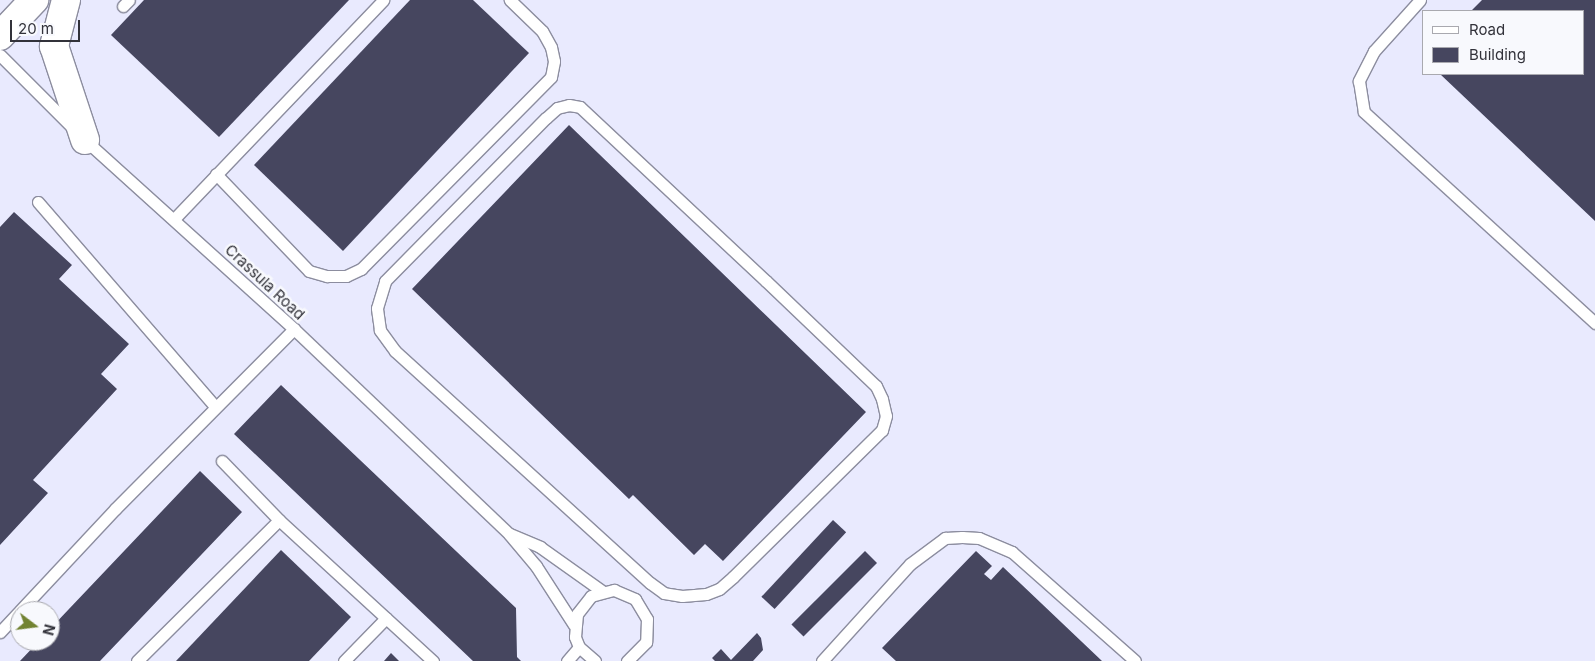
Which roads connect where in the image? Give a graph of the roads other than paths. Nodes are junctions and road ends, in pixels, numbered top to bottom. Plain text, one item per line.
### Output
1 (34, 0) edge
2 (66, 0) edge
3 (383, 0) edge
4 (510, 0) edge
5 (1420, 0) edge
6 (0, 36) edge
7 (0, 55) edge
8 (85, 140) junction
9 (216, 174) junction
10 (38, 202) dead end
11 (174, 219) junction
12 (1595, 323) edge
13 (294, 329) junction
14 (214, 406) junction
15 (222, 461) dead end
16 (279, 520) junction
17 (509, 534) junction
18 (650, 583) junction
19 (602, 591) junction
20 (635, 599) junction
21 (386, 618) junction
22 (574, 625) junction
23 (0, 632) edge
24 (579, 648) junction
25 (137, 661) edge
26 (344, 661) edge
27 (433, 661) edge
28 (567, 661) edge
29 (595, 661) edge
30 (627, 661) edge
31 (822, 661) edge
32 (1135, 661) edge

1 - 6 street
2 - 8 street
3 - 9 lane
4 - 9 lane
5 - 12 lane
7 - 8 lane, Crassula Road
8 - 11 lane, Crassula Road
9 - 11 lane
10 - 14 lane
11 - 13 lane, Crassula Road
13 - 14 lane
13 - 17 lane, Crassula Road
14 - 23 lane
15 - 16 lane
16 - 21 lane
16 - 25 lane
17 - 19 lane, Crassula Road
17 - 22 lane, Crassula Road
18 - 18 lane
18 - 20 lane
19 - 20 lane, Crassula Road
19 - 22 lane
20 - 30 lane
21 - 26 lane
21 - 27 lane
22 - 24 lane, Crassula Road
24 - 28 lane
24 - 29 lane
31 - 32 lane

